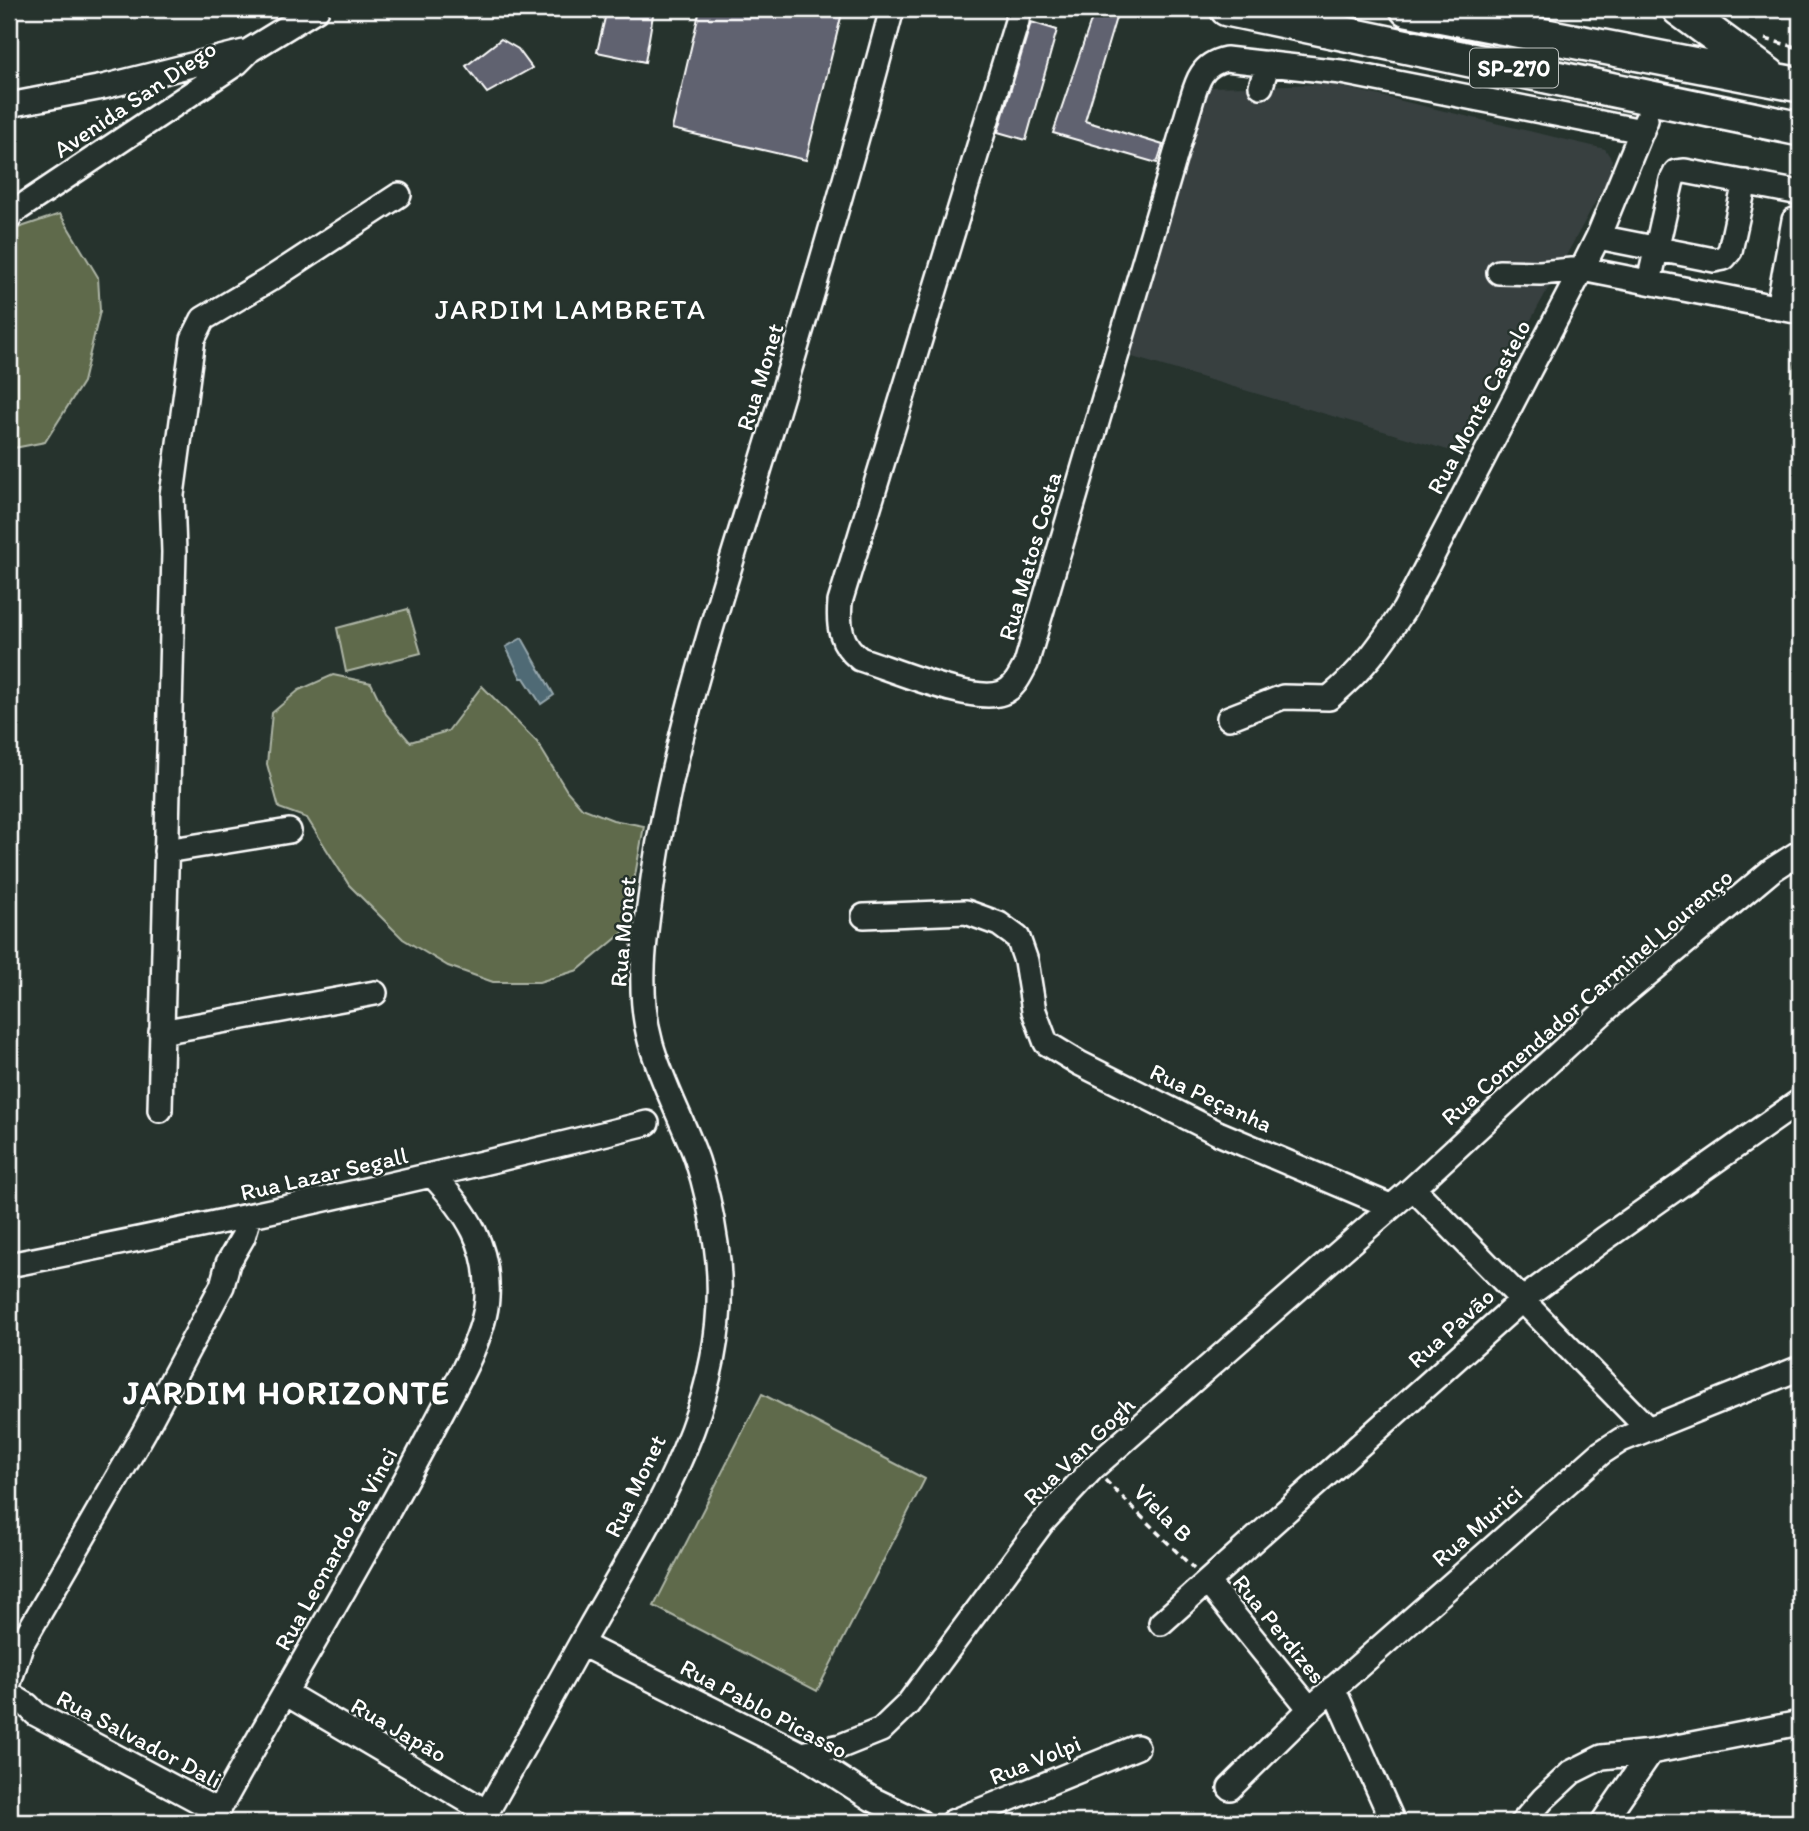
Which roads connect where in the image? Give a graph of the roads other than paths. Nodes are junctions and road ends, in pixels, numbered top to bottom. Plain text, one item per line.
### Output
1 (317, 9) edge
2 (892, 9) edge
3 (1227, 9) edge
4 (1406, 9) edge
5 (1679, 9) edge
6 (1016, 15) edge
7 (250, 50) junction
8 (1268, 63) junction
9 (1788, 83) edge
10 (1261, 86) dead end
11 (1625, 91) junction
12 (9, 105) edge
13 (1684, 105) junction
14 (1644, 125) junction
15 (1800, 129) edge
16 (1745, 182) junction
17 (1800, 193) edge
18 (399, 195) dead end
19 (10, 215) edge
20 (1800, 221) edge
21 (1598, 237) junction
22 (1656, 249) junction
23 (1582, 269) junction
24 (1499, 272) dead end
25 (1649, 282) junction
26 (1789, 310) edge
27 (1228, 718) dead end
28 (289, 831) dead end
29 (166, 851) junction
30 (1800, 852) edge
31 (864, 916) dead end
32 (375, 993) dead end
33 (161, 1032) junction
34 (1800, 1101) edge
35 (160, 1110) dead end
36 (647, 1123) dead end
37 (475, 1167) junction
38 (433, 1176) junction
39 (1413, 1188) junction
40 (1390, 1206) junction
41 (465, 1213) junction
42 (248, 1217) junction
43 (211, 1225) junction
44 (228, 1263) junction
45 (9, 1265) edge
46 (1522, 1300) junction
47 (1800, 1368) edge
48 (1648, 1429) junction
49 (1208, 1583) junction
50 (1161, 1623) dead end
51 (581, 1644) junction
52 (15, 1651) edge
53 (9, 1683) edge
54 (1333, 1688) junction
55 (285, 1693) junction
56 (9, 1694) edge
57 (1310, 1709) junction
58 (9, 1710) edge
59 (36, 1714) junction
60 (1800, 1723) edge
61 (1137, 1747) dead end
62 (1651, 1752) junction
63 (802, 1754) junction
64 (1230, 1788) dead end
65 (215, 1817) edge
66 (484, 1817) edge
67 (920, 1822) edge
68 (952, 1822) edge
69 (1393, 1822) edge
70 (1523, 1822) edge
71 (1603, 1822) edge

1 - 7 street
2 - 51 street, Rua Monet
3 - 11 highway, SP-270
4 - 9 highway, SP-270
5 - 9 highway
6 - 8 street, Rua Matos Costa
7 - 12 street
7 - 19 street, Avenida San Diego
8 - 10 street
8 - 14 street, Rua Matos Costa
11 - 13 highway, SP-270
11 - 14 street
13 - 14 street
13 - 15 highway, SP-270
14 - 21 street, Rua Monte Castelo
16 - 17 street
16 - 22 street
16 - 22 street
18 - 29 street
20 - 26 street
21 - 22 street
21 - 23 street, Rua Monte Castelo
22 - 25 street
23 - 24 street
23 - 25 street
23 - 27 street, Rua Monte Castelo
25 - 26 street
28 - 29 street
29 - 33 street
30 - 39 street, Rua Comendador Carminel Lourenço
31 - 40 street, Rua Peçanha
32 - 33 street
33 - 35 street
34 - 46 street, Rua Pavão
36 - 37 street, Rua Lazar Segall
37 - 38 street, Rua Lazar Segall
37 - 41 street
38 - 41 street, Rua Leonardo da Vinci
38 - 42 street, Rua Lazar Segall
39 - 40 street, Rua Van Gogh
39 - 46 street
40 - 63 street, Rua Van Gogh
41 - 55 street, Rua Leonardo da Vinci
42 - 43 street, Rua Lazar Segall
42 - 44 street
43 - 44 street
43 - 45 street, Rua Lazar Segall
44 - 52 street
46 - 48 street
46 - 49 street, Rua Pavão
47 - 48 street, Rua Murici
48 - 54 street, Rua Murici
49 - 50 street, Rua Pavão
49 - 57 street, Rua Perdizes
51 - 63 street, Rua Pablo Picasso
51 - 66 street, Rua Monet
52 - 53 street
54 - 57 street, Rua Murici
54 - 69 street, Rua Perdizes
55 - 65 street, Rua Leonardo da Vinci
55 - 66 street, Rua Japão
56 - 59 street, Rua Salvador Dali
57 - 64 street, Rua Murici
58 - 59 street, Rua Salvador Dali
59 - 65 street, Rua Salvador Dali
60 - 62 street
61 - 68 street, Rua Volpi
62 - 70 street
62 - 71 street
63 - 67 street, Rua Pablo Picasso

